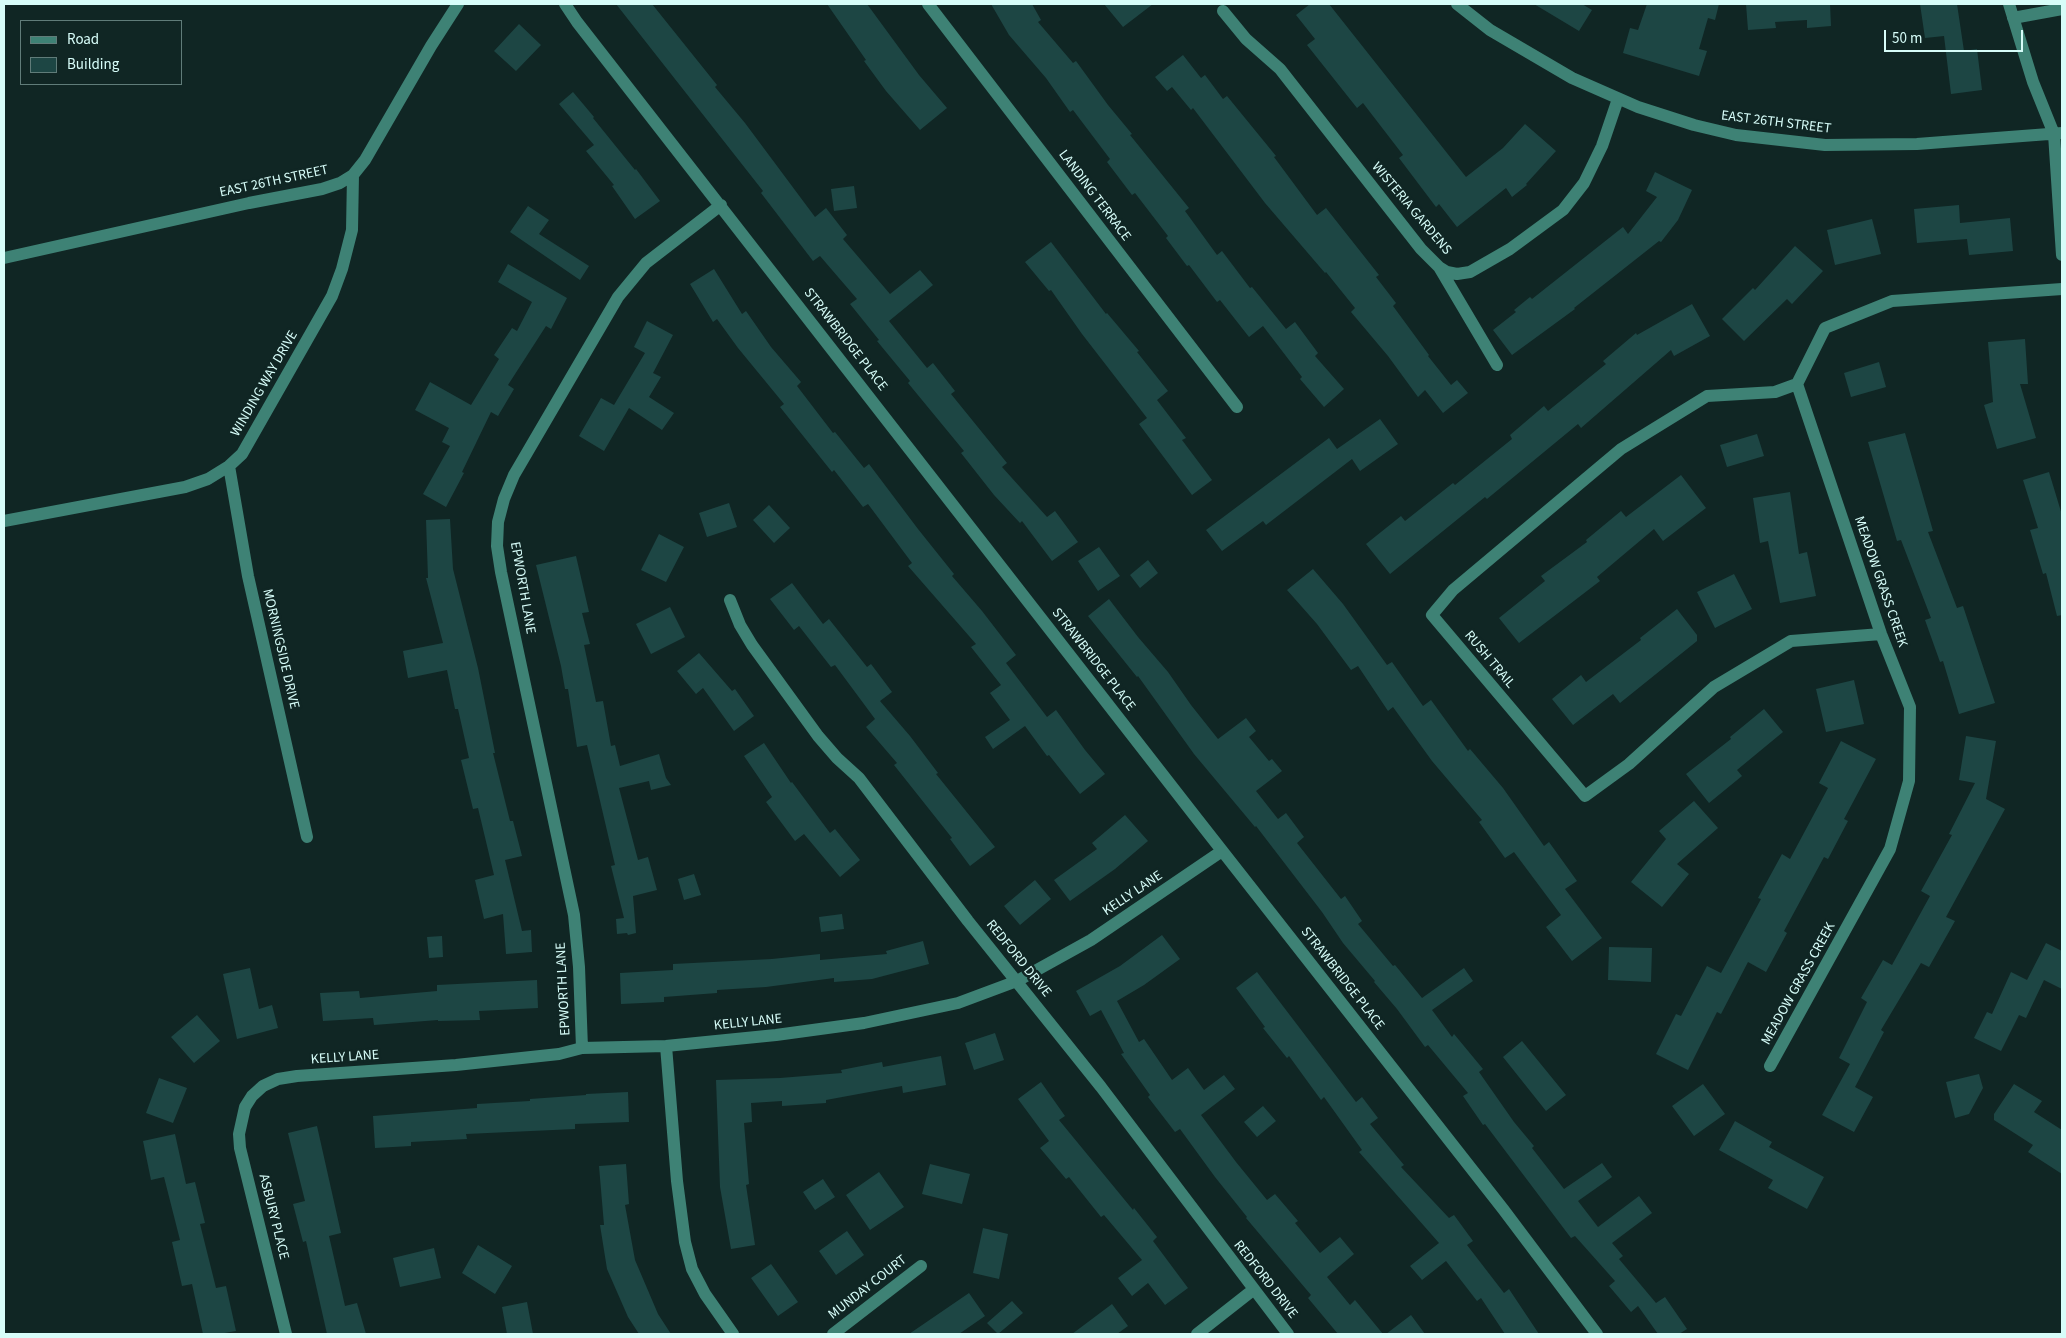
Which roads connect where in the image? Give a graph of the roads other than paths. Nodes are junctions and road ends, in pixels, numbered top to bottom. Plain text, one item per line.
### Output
1 (458, 4) edge
2 (565, 4) edge
3 (928, 4) edge
4 (1457, 4) edge
5 (2009, 4) edge
6 (2062, 9) edge
7 (1223, 11) dead end
8 (2013, 18) junction
9 (1618, 99) junction
10 (2058, 133) edge
11 (353, 175) junction
12 (721, 204) junction
13 (2062, 255) edge
14 (4, 258) edge
15 (1439, 267) junction
16 (2062, 290) edge
17 (1497, 365) dead end
18 (1797, 384) junction
19 (1237, 407) dead end
20 (229, 466) junction
21 (4, 521) edge
22 (730, 600) dead end
23 (1881, 634) junction
24 (307, 837) dead end
25 (1222, 851) junction
26 (1017, 981) junction
27 (666, 1046) junction
28 (582, 1048) junction
29 (1770, 1066) dead end
30 (245, 1106) joint
31 (921, 1266) dead end
32 (1253, 1290) junction
33 (286, 1334) edge
34 (733, 1334) edge
35 (833, 1334) edge
36 (1197, 1334) edge
37 (1288, 1334) edge
38 (1597, 1334) edge

1 - 11 street, EAST 26TH STREET
2 - 12 street, STRAWBRIDGE PLACE
3 - 19 street, LANDING TERRACE
4 - 9 street, EAST 26TH STREET
5 - 8 street
6 - 8 street
7 - 15 street, WISTERIA GARDENS
8 - 10 street
9 - 10 street, EAST 26TH STREET
9 - 15 street, WISTERIA GARDENS
10 - 13 street
11 - 14 street, EAST 26TH STREET
11 - 20 street, WINDING WAY DRIVE
12 - 25 street, STRAWBRIDGE PLACE
12 - 28 street, EPWORTH LANE
15 - 17 street
16 - 18 street
18 - 23 street, MEADOW GRASS CREEK
18 - 23 street, RUSH TRAIL
20 - 21 street, WINDING WAY DRIVE
20 - 24 street, MORNINGSIDE DRIVE
22 - 26 street, REDFORD DRIVE
23 - 29 street, MEADOW GRASS CREEK
25 - 26 street, KELLY LANE
25 - 38 street, STRAWBRIDGE PLACE
26 - 27 street, KELLY LANE
26 - 32 street, REDFORD DRIVE
27 - 28 street, KELLY LANE
27 - 34 street
28 - 30 street, KELLY LANE
30 - 33 street, ASBURY PLACE
31 - 35 street, MUNDAY COURT
32 - 36 street
32 - 37 street, REDFORD DRIVE

